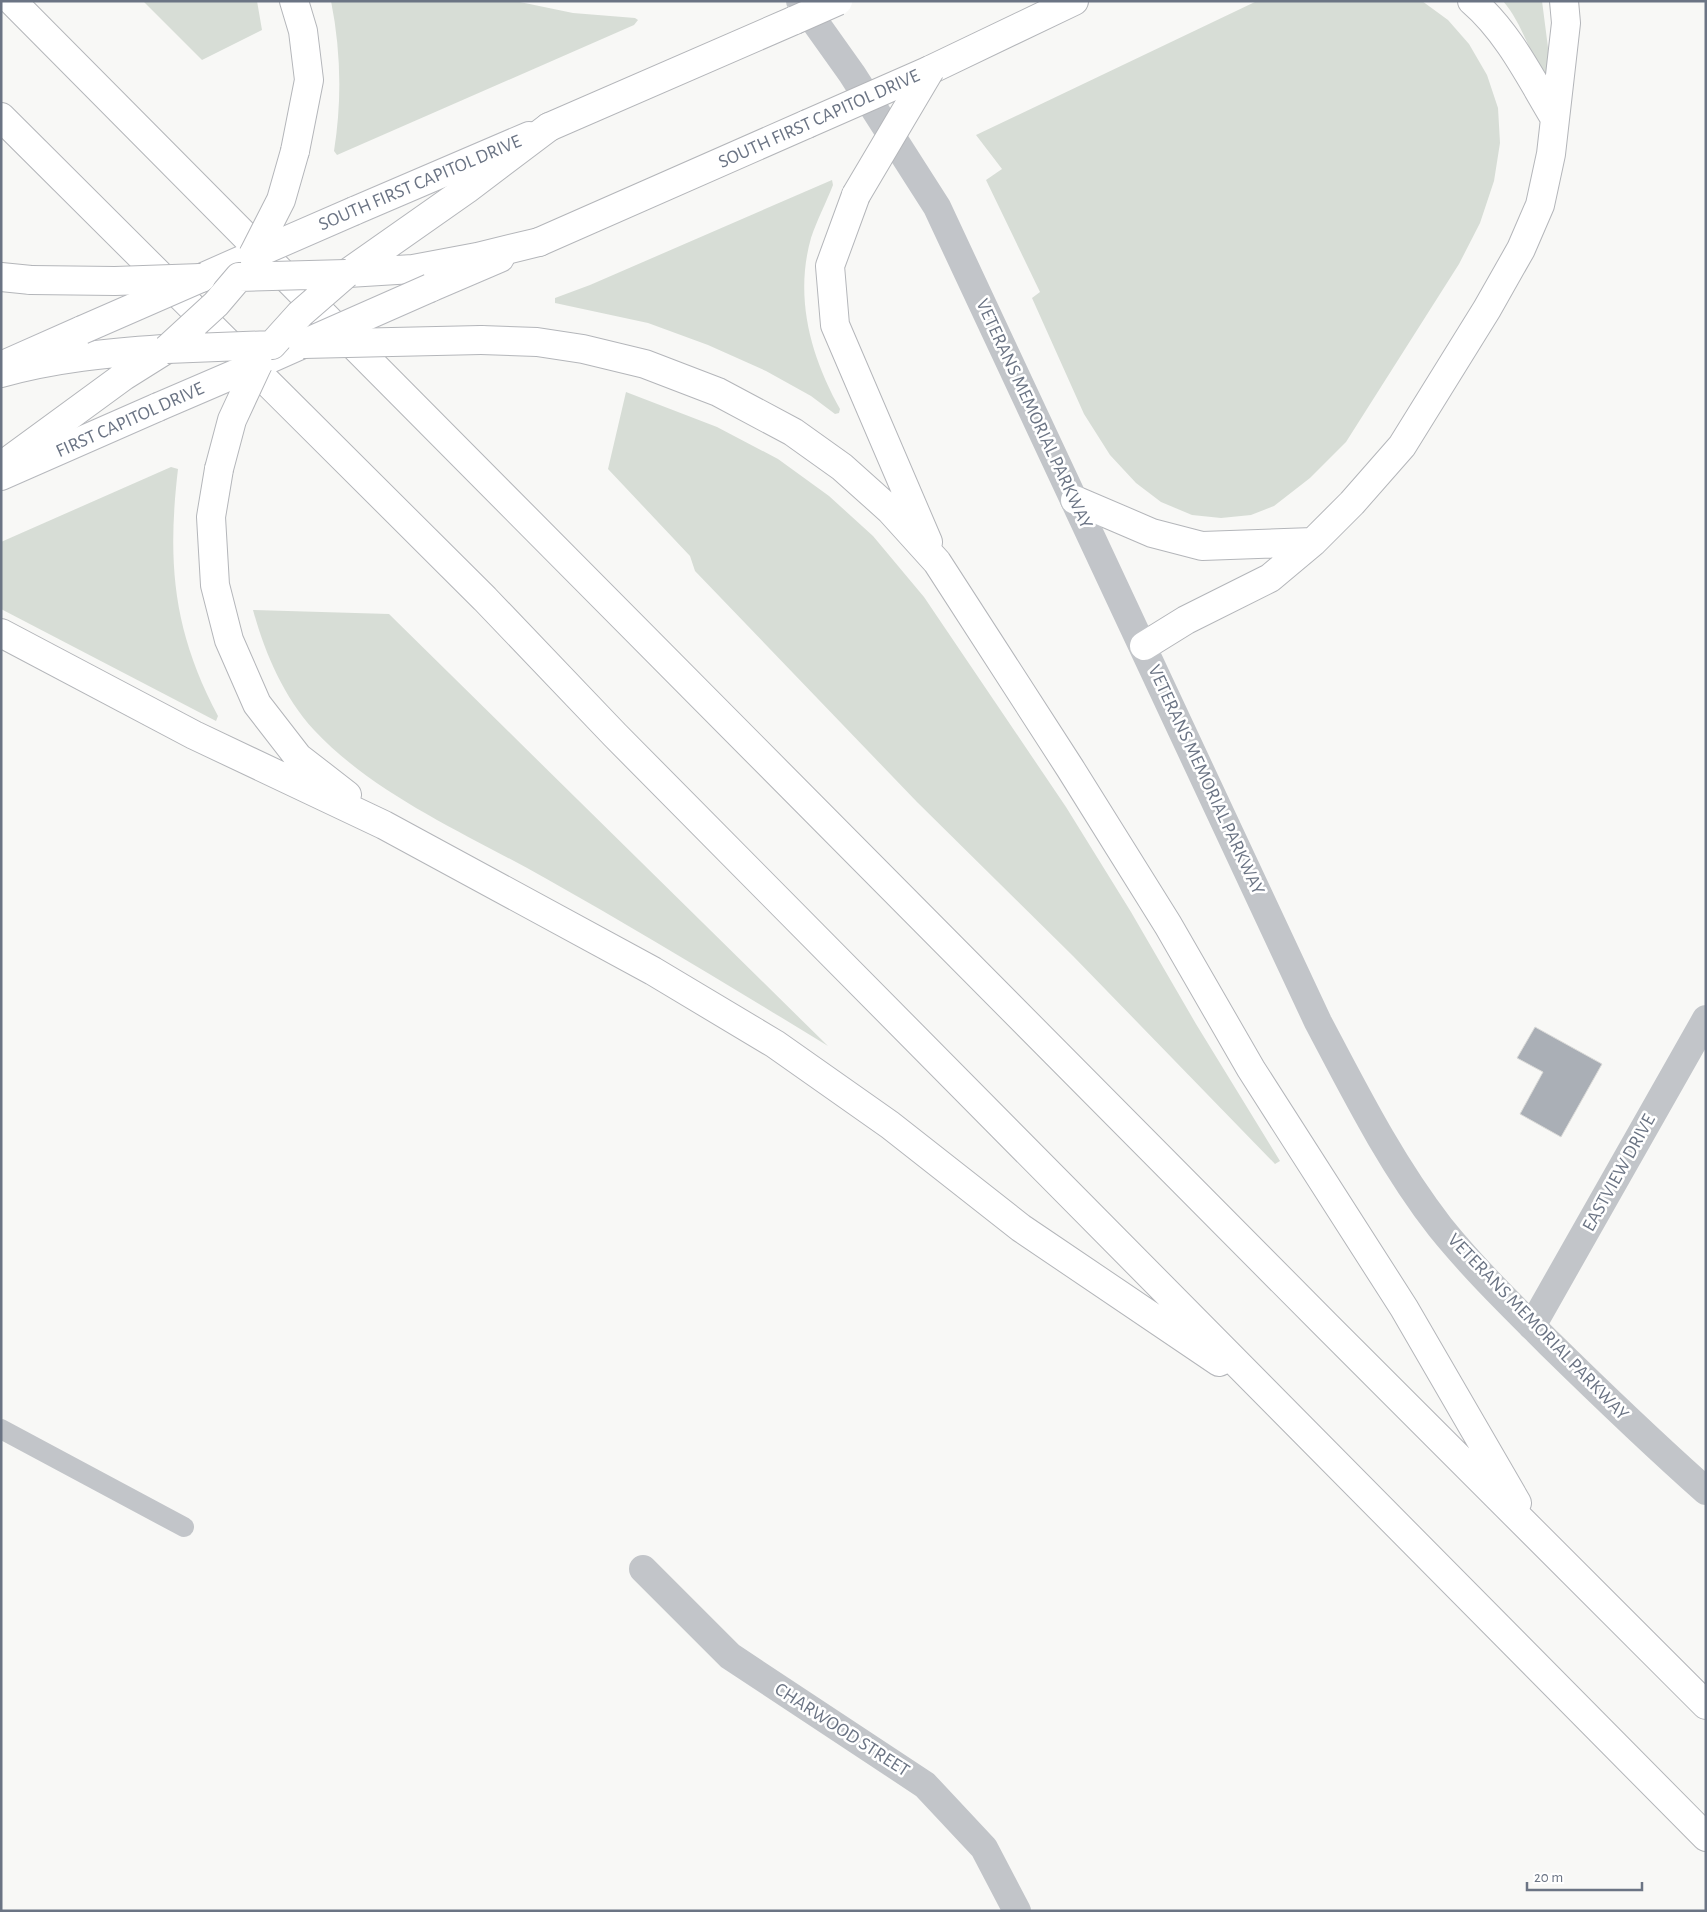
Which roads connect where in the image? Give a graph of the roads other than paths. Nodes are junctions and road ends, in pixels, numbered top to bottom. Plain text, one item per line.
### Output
1 (12, 1) edge
2 (294, 1) edge
3 (800, 1) edge
4 (838, 1) edge
5 (1074, 1) edge
6 (1472, 1) edge
7 (1564, 1) edge
8 (930, 70) junction
9 (1, 117) edge
10 (1554, 117) junction
11 (549, 127) junction
12 (246, 266) junction
13 (346, 274) junction
14 (1, 277) edge
15 (201, 278) junction
16 (422, 278) junction
17 (304, 344) junction
18 (167, 348) junction
19 (265, 354) junction
20 (1, 366) edge
21 (1, 372) edge
22 (1, 466) edge
23 (1, 476) edge
24 (1075, 500) junction
25 (1313, 542) junction
26 (937, 562) junction
27 (1, 633) edge
28 (1144, 646) junction
29 (384, 825) junction
30 (1706, 1019) edge
31 (1532, 1326) junction
32 (1269, 1396) junction
33 (1, 1429) edge
34 (1706, 1491) edge
35 (184, 1527) dead end
36 (1535, 1535) junction
37 (643, 1570) dead end
38 (1706, 1705) edge
39 (1706, 1837) edge
40 (1017, 1911) edge

1 - 36 main road
2 - 12 main road, bridge
3 - 24 street, VETERANS MEMORIAL PARKWAY
4 - 11 main road, SOUTH FIRST CAPITOL DRIVE, bridge
5 - 8 main road, SOUTH FIRST CAPITOL DRIVE
6 - 10 main road
7 - 10 main road
8 - 16 main road, SOUTH FIRST CAPITOL DRIVE, bridge
8 - 26 main road, bridge
9 - 32 main road
10 - 25 main road
11 - 12 main road, SOUTH FIRST CAPITOL DRIVE, bridge
11 - 13 main road
12 - 13 main road, bridge
12 - 15 main road
12 - 18 main road, bridge
13 - 16 main road
13 - 19 main road, bridge
14 - 15 main road, bridge
15 - 20 main road, bridge
16 - 17 main road, SOUTH FIRST CAPITOL DRIVE, bridge
17 - 19 main road
17 - 26 main road, bridge
18 - 19 main road, bridge
18 - 21 main road
18 - 22 main road
19 - 23 main road, FIRST CAPITOL DRIVE, bridge
19 - 29 main road, bridge
24 - 25 main road
24 - 28 street, VETERANS MEMORIAL PARKWAY
25 - 28 main road
26 - 36 main road
27 - 29 main road
28 - 31 street, VETERANS MEMORIAL PARKWAY
29 - 32 main road
30 - 31 street, EASTVIEW DRIVE
31 - 34 street, VETERANS MEMORIAL PARKWAY
32 - 39 main road
33 - 35 lane
36 - 38 main road
37 - 40 street, CHARWOOD STREET

